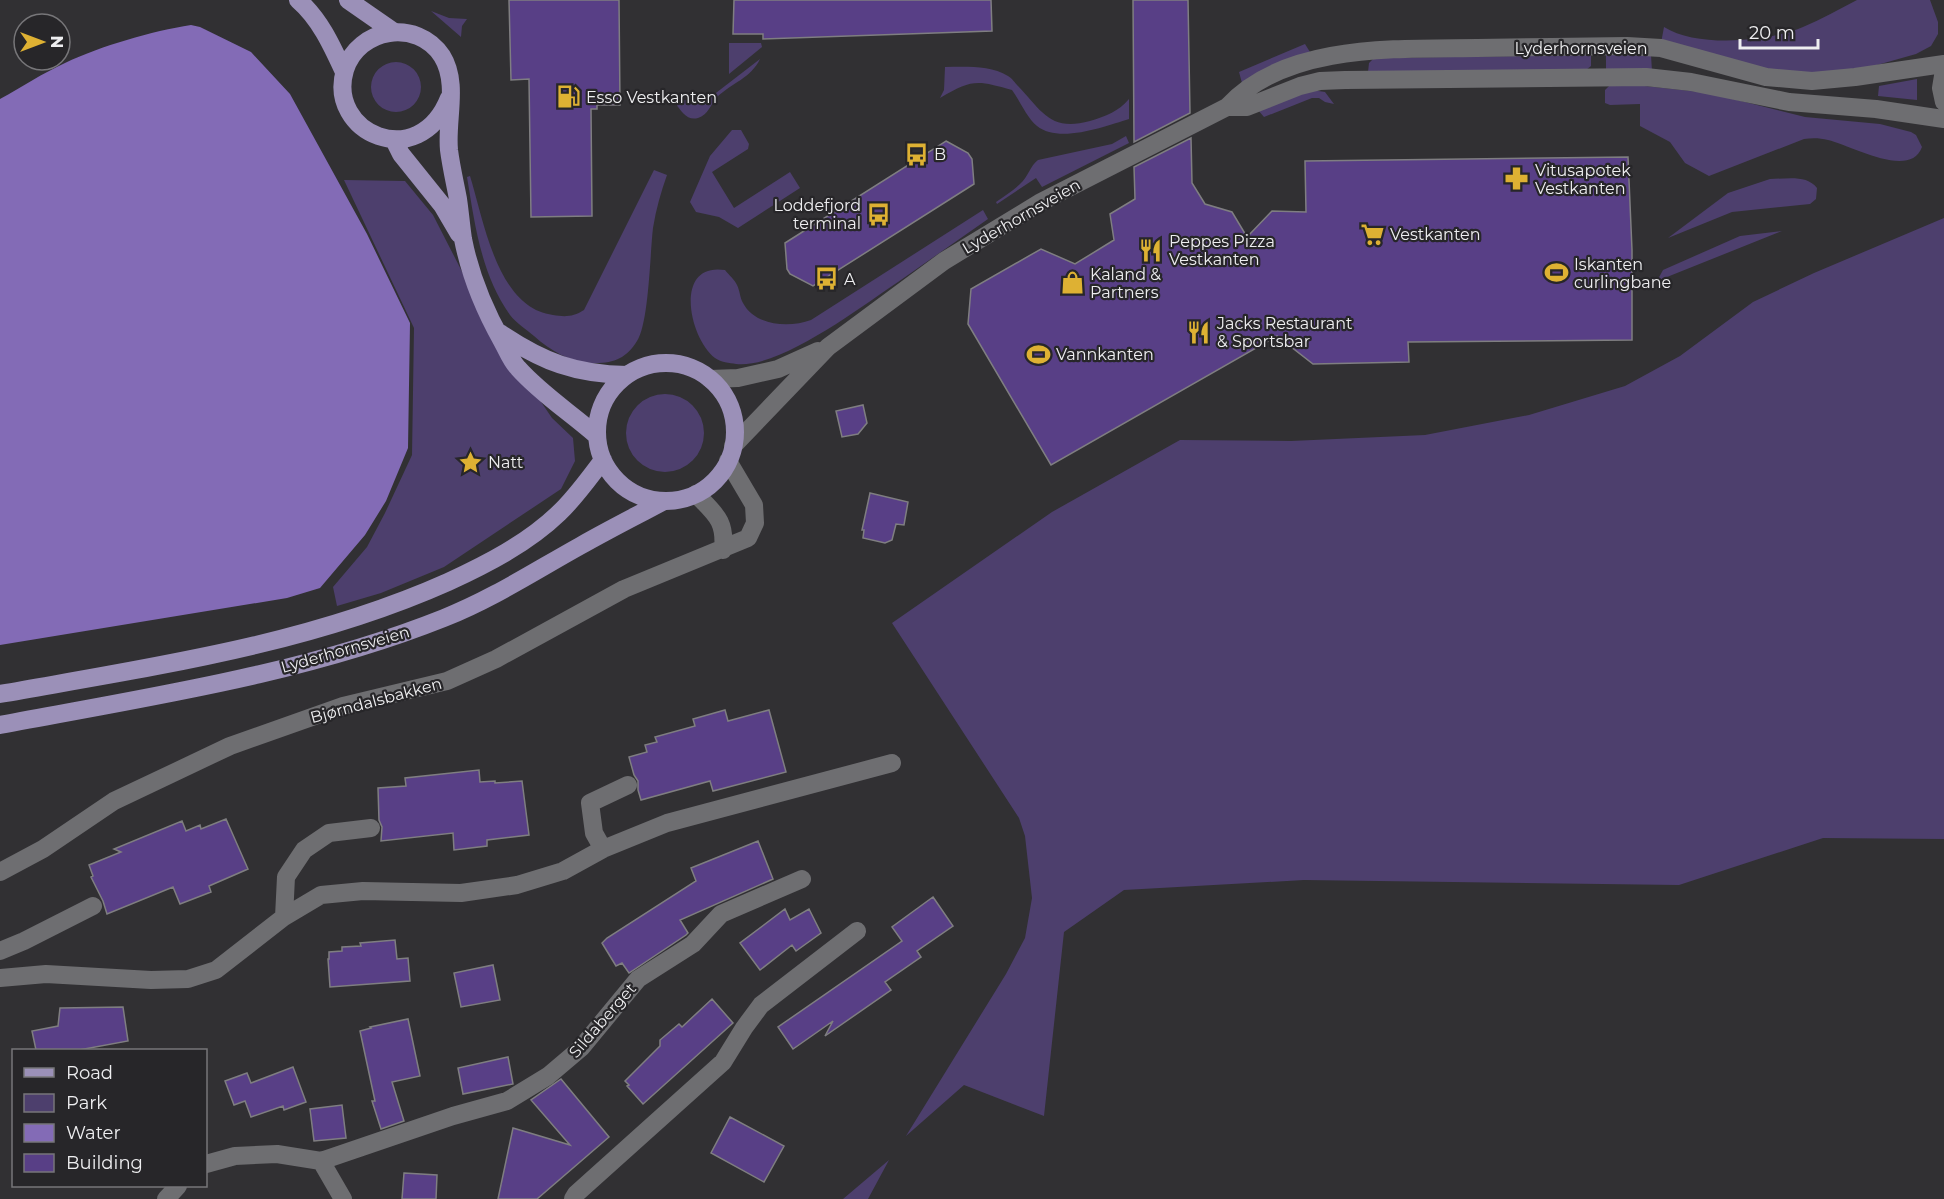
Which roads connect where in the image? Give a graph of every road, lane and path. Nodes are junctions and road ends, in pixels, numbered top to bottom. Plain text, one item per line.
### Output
1 (298, 0) edge
2 (348, 0) edge
3 (394, 32) junction
4 (1944, 64) edge
5 (1944, 70) edge
6 (344, 72) junction
7 (449, 98) junction
8 (1944, 102) edge
9 (1227, 107) junction
10 (1944, 119) edge
11 (394, 140) junction
12 (463, 240) junction
13 (496, 331) junction
14 (828, 346) junction
15 (627, 375) junction
16 (710, 379) junction
17 (597, 436) junction
18 (731, 454) junction
19 (603, 460) junction
20 (696, 494) junction
21 (664, 501) junction
22 (723, 550) junction
23 (0, 694) edge
24 (0, 724) edge
25 (892, 764) dead end
26 (628, 786) dead end
27 (371, 828) dead end
28 (603, 849) junction
29 (0, 872) edge
30 (802, 879) dead end
31 (93, 906) dead end
32 (284, 917) junction
33 (857, 930) dead end
34 (0, 951) edge
35 (0, 978) edge
36 (321, 1161) junction
37 (207, 1164) edge
38 (176, 1187) edge
39 (166, 1199) edge
40 (343, 1199) edge
41 (573, 1199) edge

1 - 6 main road
2 - 3 main road
3 - 6 main road
3 - 7 main road
4 - 9 street, Lyderhornsveien
5 - 8 street
6 - 11 main road
7 - 11 main road
7 - 12 main road
9 - 10 street, Lyderhornsveien
9 - 14 street, Lyderhornsveien
11 - 12 main road
12 - 13 main road
13 - 15 main road
13 - 17 main road
14 - 16 street, Lyderhornsveien
14 - 18 street, Lyderhornsveien
15 - 16 main road
15 - 17 main road
16 - 18 main road
17 - 19 main road
18 - 20 main road
18 - 22 street, Bjørndalsbakken
19 - 21 main road
19 - 23 main road, Lyderhornsveien
20 - 21 main road
20 - 22 street
21 - 24 main road, Lyderhornsveien
22 - 29 street, Bjørndalsbakken
25 - 28 street
26 - 28 street
27 - 32 street
28 - 32 street
30 - 36 street, Sildaberget
31 - 34 street
32 - 35 street
33 - 41 street
36 - 37 street, Sildaberget
36 - 40 street
38 - 39 street

